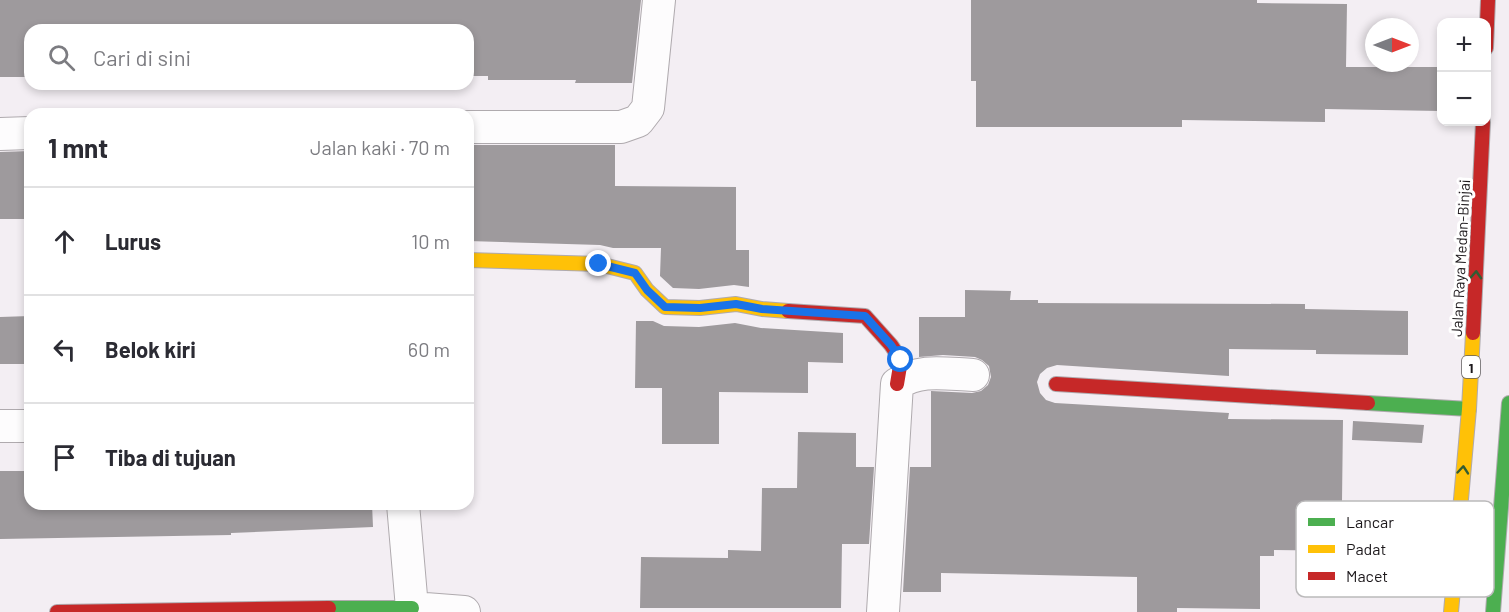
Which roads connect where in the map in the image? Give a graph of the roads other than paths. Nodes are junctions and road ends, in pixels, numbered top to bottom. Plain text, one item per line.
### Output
1 (659, 0) edge
2 (1488, 0) edge
3 (1487, 18) edge
4 (1484, 126) edge
5 (474, 127) edge
6 (0, 134) edge
7 (24, 134) edge
8 (474, 260) edge
9 (973, 375) dead end
10 (897, 384) junction
11 (1056, 384) dead end
12 (1509, 403) edge
13 (1469, 409) junction
14 (0, 426) edge
15 (24, 426) edge
16 (1461, 501) edge
17 (404, 510) edge
18 (1503, 578) edge
19 (1452, 597) edge
20 (412, 608) junction
21 (187, 610) edge
22 (57, 612) edge
23 (464, 612) edge
24 (883, 612) edge
25 (1451, 612) edge
26 (1493, 612) edge

1 - 5 street
2 - 3 street
13 -> 4 street, Jalan Raya Medan-Binjai / 1
6 - 7 street
8 - 10 street
9 - 10 street
10 - 24 street
11 - 13 street
12 - 18 street
16 -> 13 street, Jalan Raya Medan-Binjai / 1
14 - 15 street
17 - 20 street
18 - 26 street
25 -> 19 street, Jalan Raya Medan-Binjai / 1
20 - 21 street
20 - 23 street
21 - 22 street

